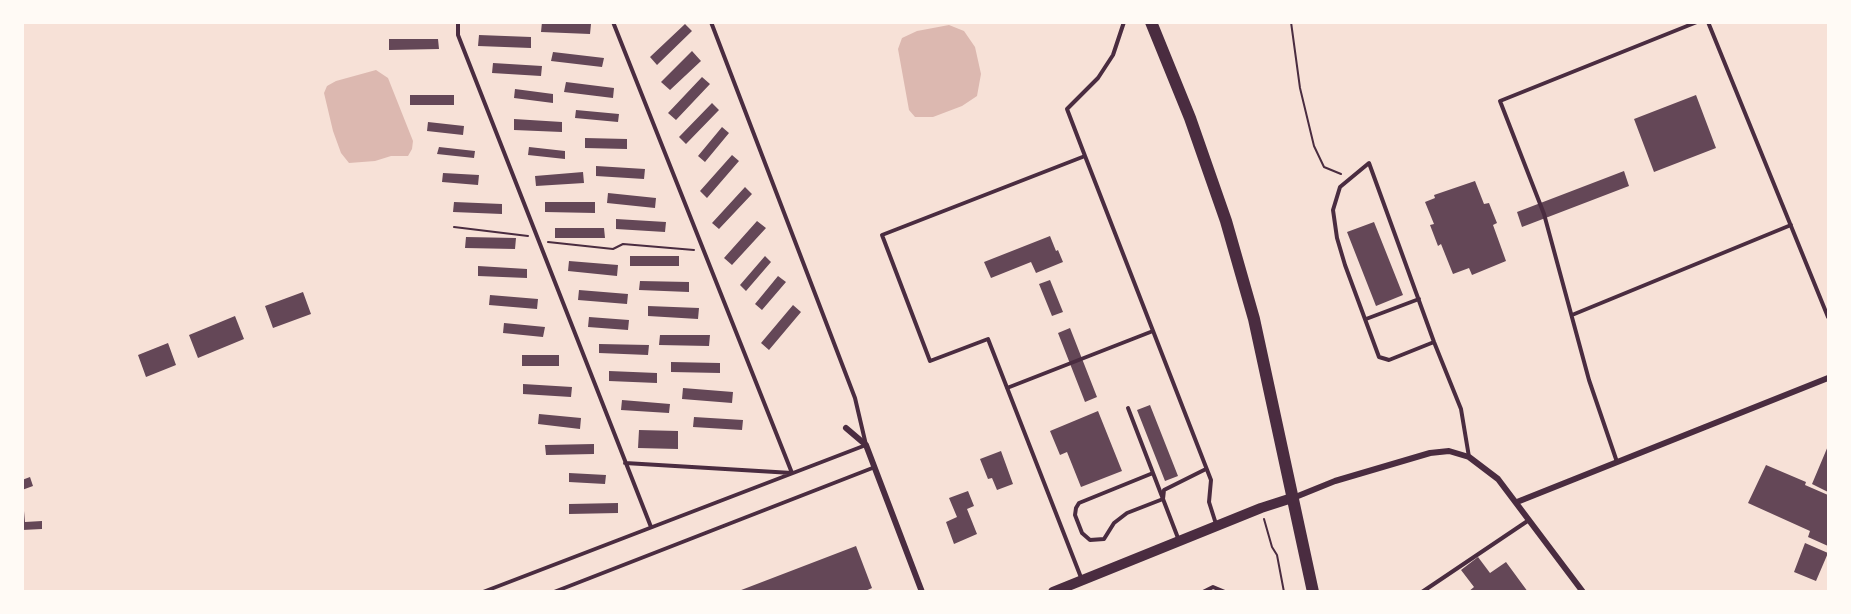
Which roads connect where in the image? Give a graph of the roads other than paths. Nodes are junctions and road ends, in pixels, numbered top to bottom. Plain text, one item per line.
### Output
1 (458, 22) edge
2 (613, 22) edge
3 (711, 22) edge
4 (1124, 22) edge
5 (1150, 22) edge
6 (1697, 22) edge
7 (1707, 22) edge
8 (1085, 156) junction
9 (1791, 225) junction
10 (1419, 299) junction
11 (1572, 315) junction
12 (1828, 316) edge
13 (1366, 319) junction
14 (1153, 331) junction
15 (1434, 342) junction
16 (1828, 378) edge
17 (1007, 388) junction
18 (1128, 408) dead end
19 (846, 428) dead end
20 (866, 445) junction
21 (1469, 457) junction
22 (625, 463) junction
23 (1617, 463) junction
24 (875, 467) junction
25 (1206, 469) junction
26 (792, 473) junction
27 (1153, 473) junction
28 (1292, 498) junction
29 (1163, 499) junction
30 (1517, 502) junction
31 (1530, 520) junction
32 (651, 526) junction
33 (1217, 527) junction
34 (1180, 542) junction
35 (1082, 580) junction
36 (483, 591) edge
37 (554, 591) edge
38 (922, 591) edge
39 (1057, 591) edge
40 (1203, 591) edge
41 (1225, 591) edge
42 (1312, 591) edge
43 (1422, 591) edge
44 (1583, 591) edge

1 - 22 lane
2 - 26 lane
3 - 20 lane
4 - 8 lane
5 - 28 main road
6 - 11 lane
7 - 9 lane
8 - 14 lane
8 - 17 lane
9 - 11 lane
9 - 12 lane
10 - 13 lane
10 - 13 lane
10 - 15 lane
11 - 23 lane
13 - 15 lane
14 - 17 lane
14 - 25 lane
15 - 21 lane
16 - 23 street
17 - 35 lane
18 - 27 lane
19 - 20 street
20 - 24 street
20 - 26 lane
21 - 28 street
21 - 30 street
22 - 26 lane
22 - 32 lane
23 - 30 street
24 - 37 lane
24 - 38 street
25 - 29 lane
25 - 33 lane
26 - 32 lane
27 - 29 lane
27 - 29 lane
28 - 33 main road
28 - 42 main road
29 - 34 lane
30 - 31 street
31 - 43 lane
31 - 44 street
32 - 36 lane
33 - 34 main road
34 - 35 main road
35 - 39 main road
40 - 41 lane

